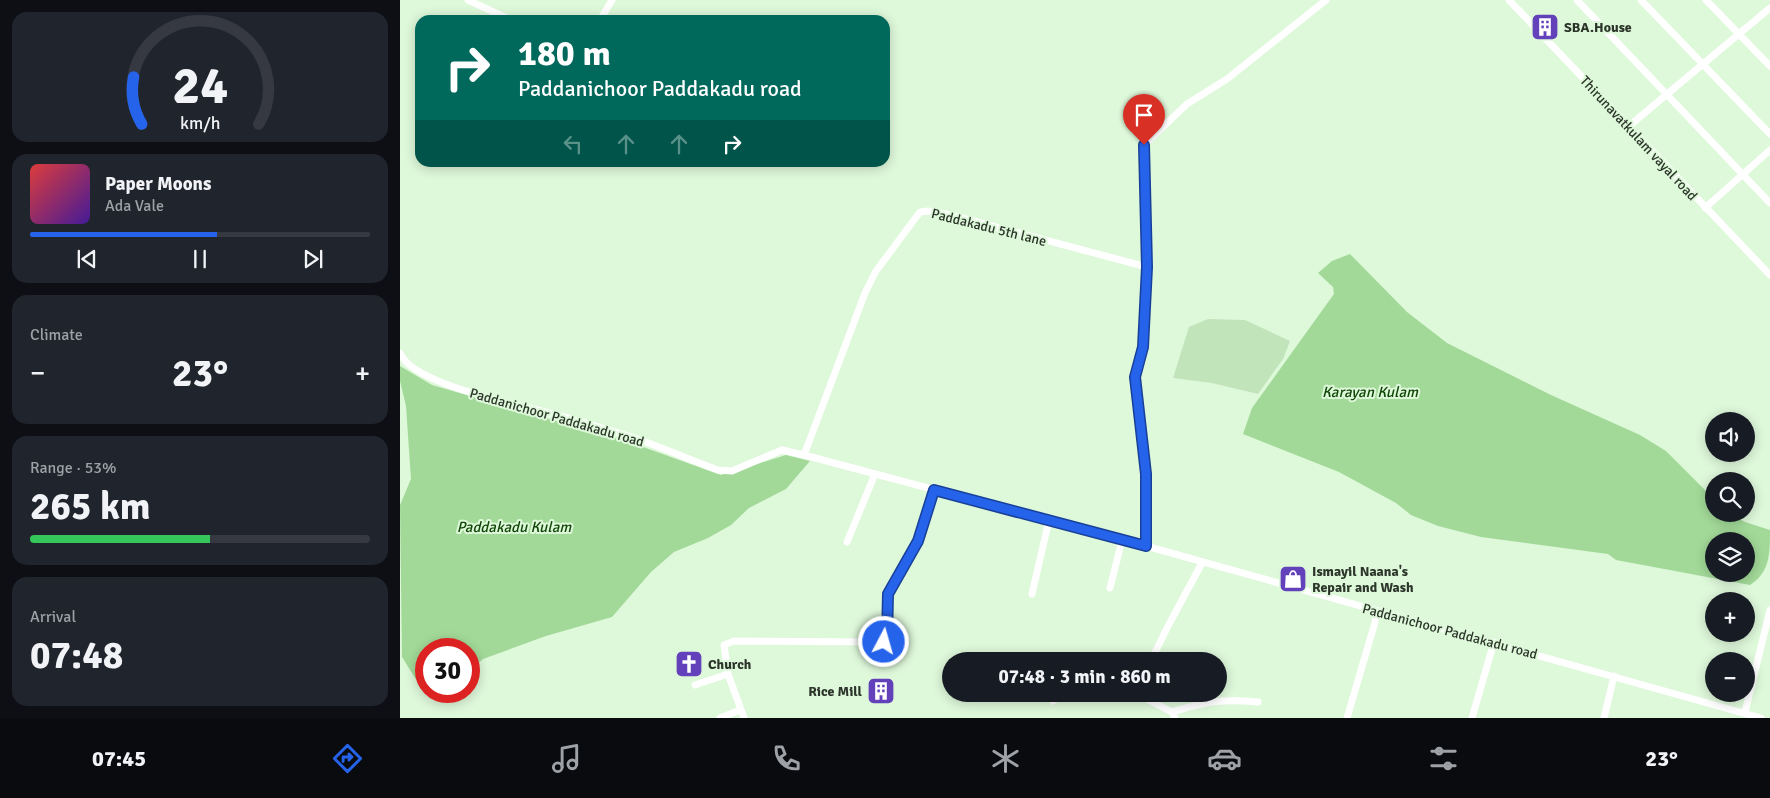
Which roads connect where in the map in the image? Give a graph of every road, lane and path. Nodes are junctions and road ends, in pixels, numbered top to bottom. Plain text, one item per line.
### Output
1 (468, 0) edge
2 (612, 0) edge
3 (1326, 0) edge
4 (1509, 0) edge
5 (1577, 0) edge
6 (1640, 0) edge
7 (1706, 0) edge
8 (1770, 8) edge
9 (500, 15) edge
10 (603, 15) edge
11 (1739, 34) junction
12 (1703, 64) junction
13 (1770, 66) edge
14 (1667, 93) junction
15 (1629, 126) junction
16 (1770, 134) edge
17 (1770, 150) edge
18 (1743, 174) junction
19 (1770, 203) edge
20 (1704, 208) junction
21 (1147, 267) junction
22 (1770, 275) edge
23 (400, 353) edge
24 (804, 455) junction
25 (875, 474) junction
26 (934, 490) junction
27 (1049, 520) junction
28 (1122, 540) junction
29 (847, 542) dead end
30 (1146, 546) junction
31 (1202, 563) junction
32 (1110, 588) dead end
33 (1032, 594) dead end
34 (1770, 610) edge
35 (1378, 612) junction
36 (1494, 642) junction
37 (1156, 652) edge
38 (728, 674) junction
39 (1614, 676) junction
40 (695, 685) dead end
41 (1150, 702) edge
42 (1258, 702) dead end
43 (740, 710) junction
44 (1745, 712) junction
45 (1174, 715) edge
46 (720, 718) edge
47 (744, 718) edge
48 (1347, 718) edge
49 (1472, 718) edge
50 (1604, 718) edge
51 (1761, 718) edge

1 - 9 street
2 - 10 street
3 - 21 street
4 - 15 street, Thirunavatkulam vayal road
5 - 14 street
6 - 12 street
7 - 11 street
8 - 11 street
11 - 12 street
11 - 13 street
12 - 14 street
12 - 16 street
14 - 15 street
14 - 18 street
15 - 20 street, Thirunavatkulam vayal road
17 - 18 street
18 - 19 street
18 - 20 street
20 - 22 street, Thirunavatkulam vayal road
21 - 24 street, Paddakadu 5th lane
21 - 30 street
23 - 24 street, Paddanichoor Paddakadu road
24 - 25 street, Paddanichoor Paddakadu road
25 - 26 street, Paddanichoor Paddakadu road
25 - 29 street
26 - 27 street, Paddanichoor Paddakadu road
26 - 38 street
27 - 28 street, Paddanichoor Paddakadu road
27 - 33 street
28 - 30 street, Paddanichoor Paddakadu road
28 - 32 street
30 - 31 street, Paddanichoor Paddakadu road
31 - 35 street, Paddanichoor Paddakadu road
31 - 37 street
34 - 44 street
35 - 36 street, Paddanichoor Paddakadu road
35 - 48 street
36 - 39 street, Paddanichoor Paddakadu road
36 - 49 street
38 - 40 street
38 - 43 street
39 - 44 street, Paddanichoor Paddakadu road
39 - 50 street
41 - 45 street
42 - 45 street
43 - 46 street
43 - 47 street
44 - 51 street, Paddanichoor Paddakadu road

